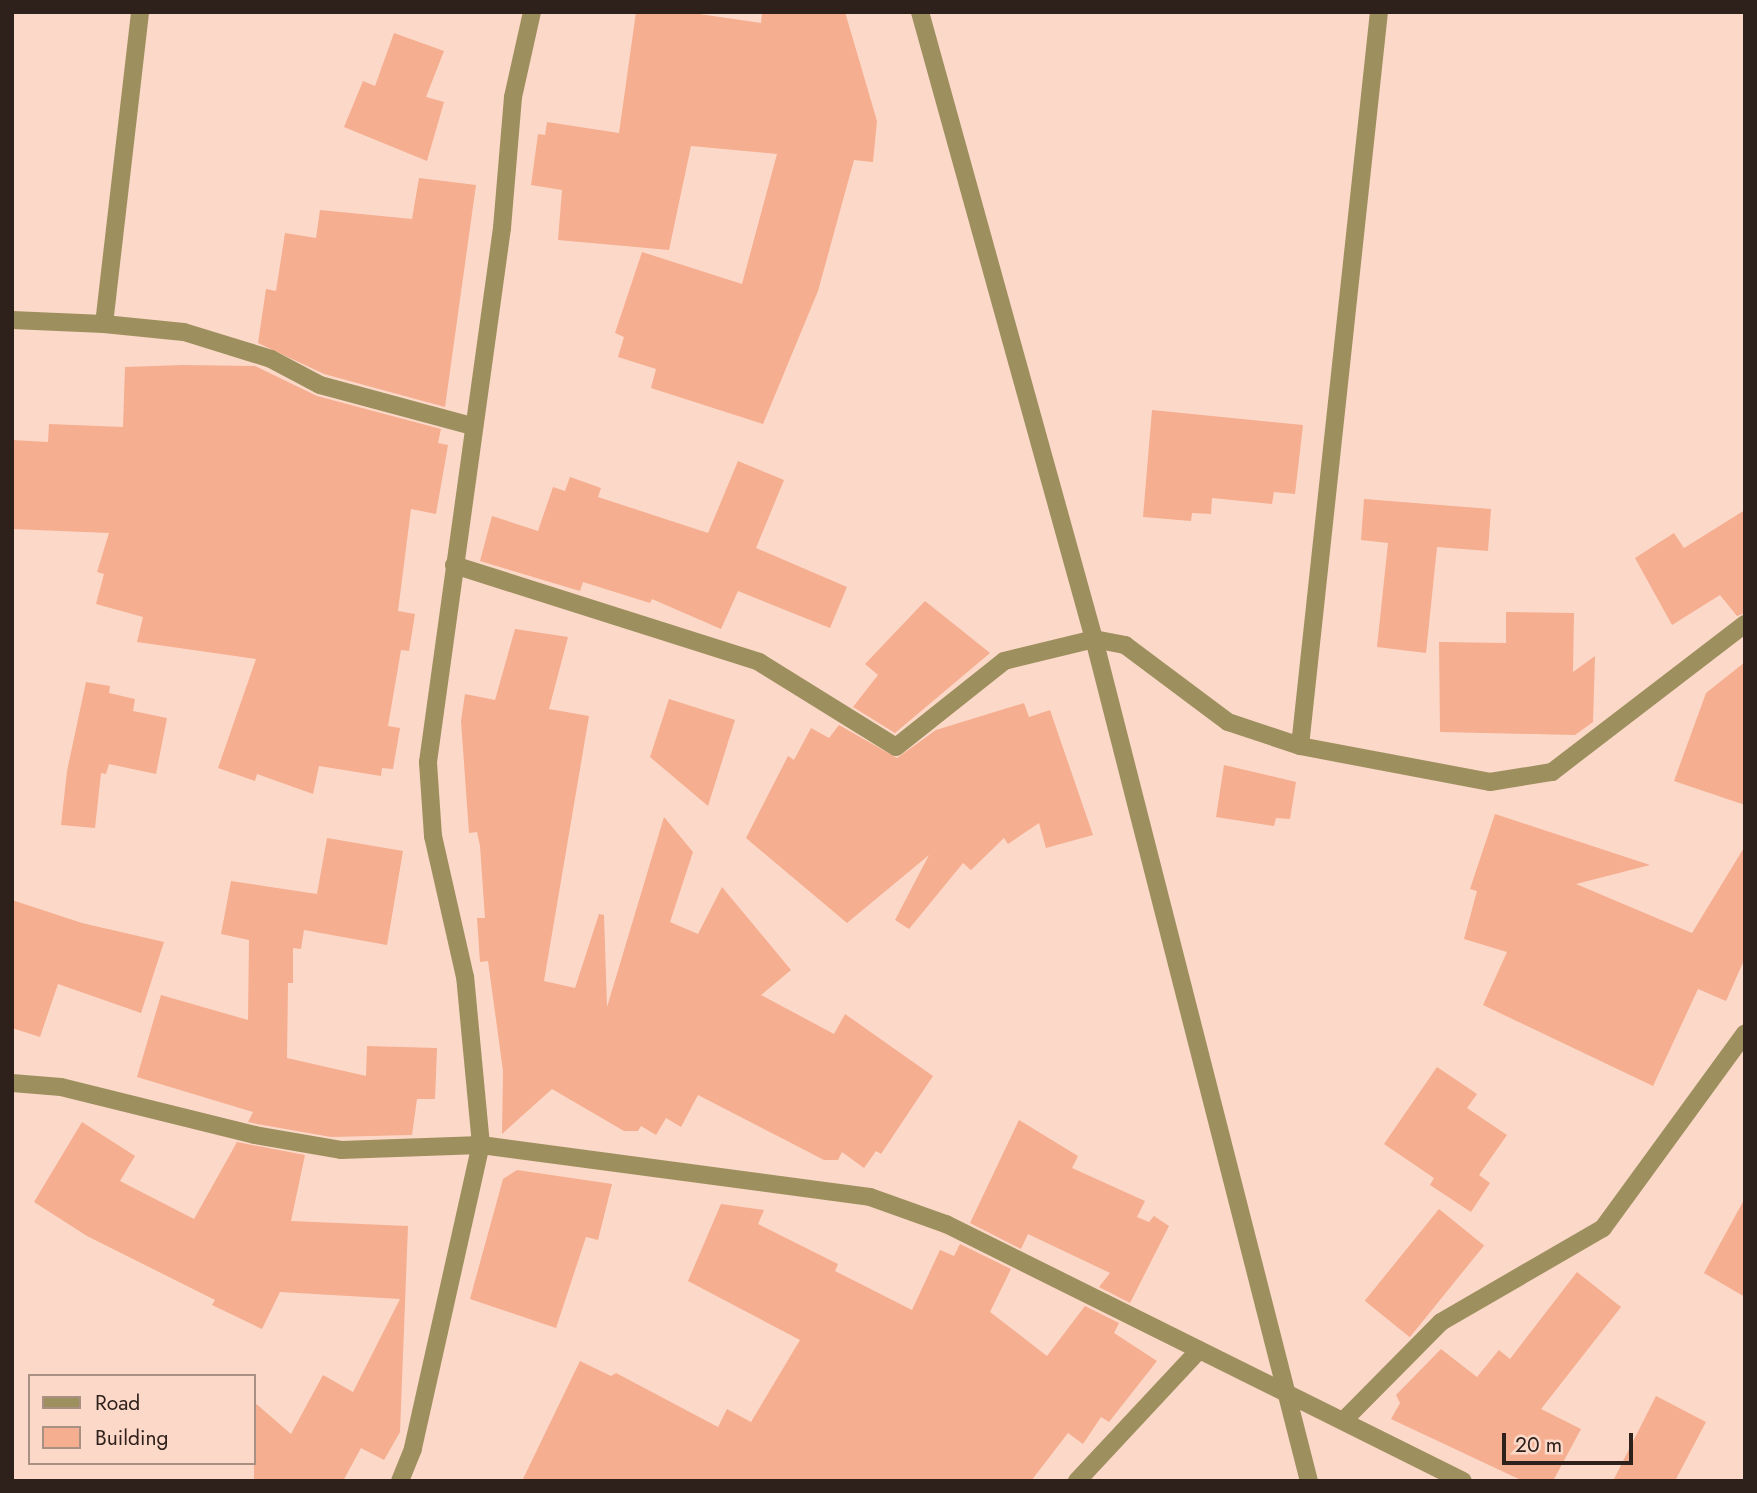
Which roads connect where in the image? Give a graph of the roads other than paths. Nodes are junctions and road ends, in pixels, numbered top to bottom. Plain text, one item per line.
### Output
1 (140, 12) edge
2 (532, 12) edge
3 (919, 12) edge
4 (1379, 12) edge
5 (12, 320) edge
6 (104, 324) junction
7 (472, 426) junction
8 (454, 565) junction
9 (1745, 624) edge
10 (1094, 639) junction
11 (1300, 746) junction
12 (1745, 1034) edge
13 (12, 1083) edge
14 (481, 1144) junction
15 (1199, 1350) junction
16 (1287, 1392) junction
17 (1345, 1419) junction
18 (400, 1481) edge
19 (1077, 1481) edge
20 (1309, 1481) edge
21 (1463, 1481) edge

1 - 6 street
2 - 7 street
3 - 10 street
4 - 11 street
5 - 6 street
6 - 7 street
7 - 8 street
8 - 10 street
8 - 14 street
9 - 11 street
10 - 11 street
10 - 16 street
12 - 17 street
13 - 14 street
14 - 15 street
14 - 18 street
15 - 16 street
15 - 19 street
16 - 17 street
16 - 20 street
17 - 21 street

